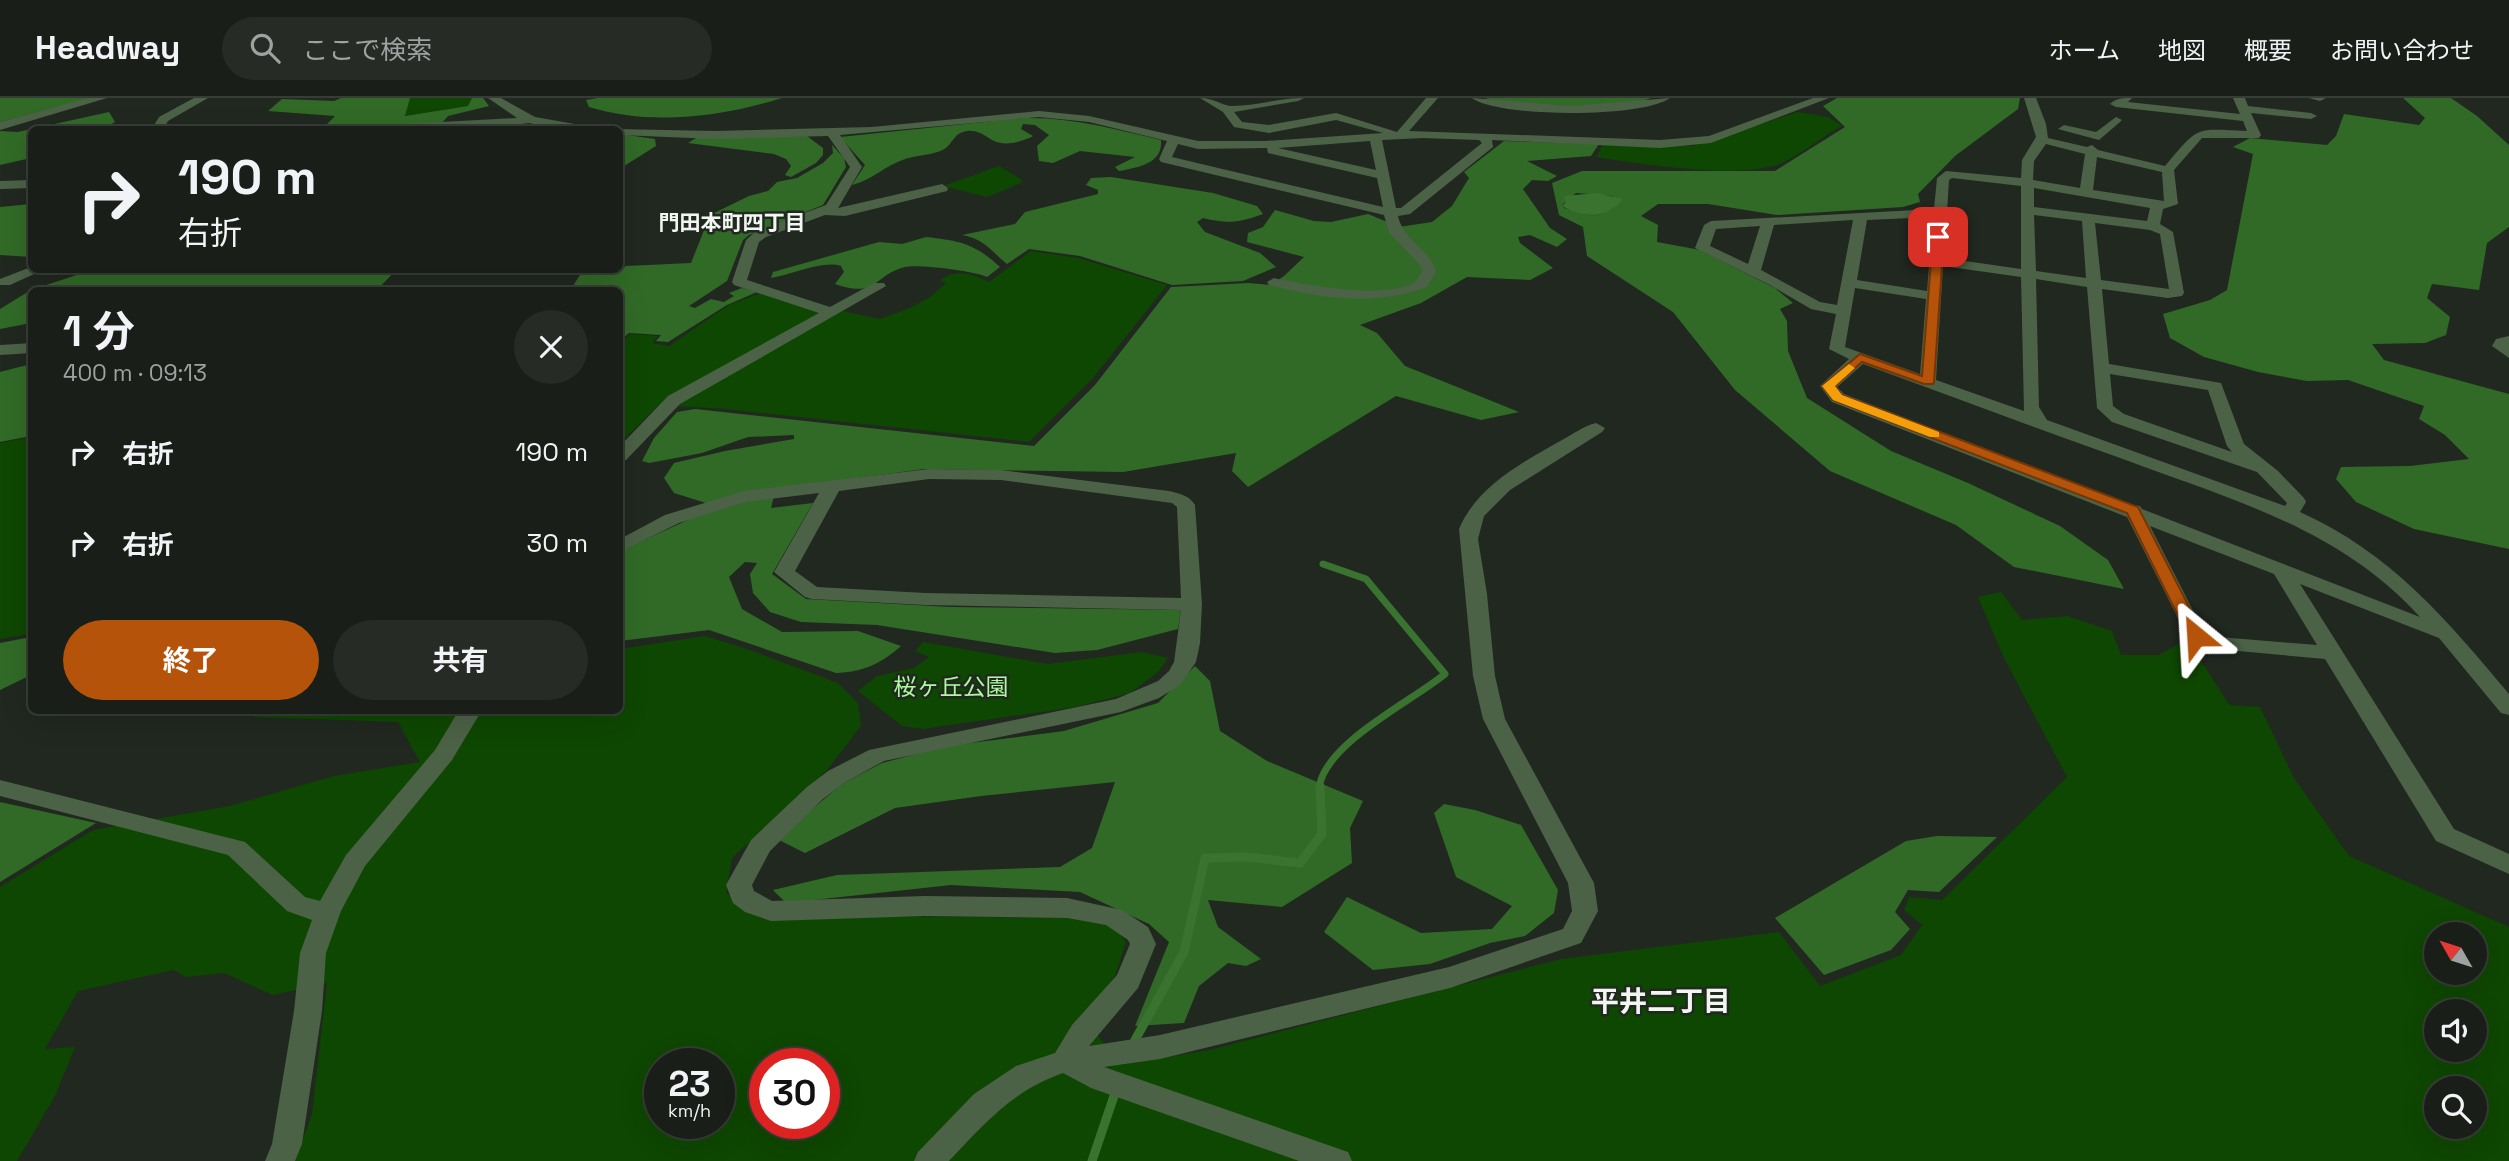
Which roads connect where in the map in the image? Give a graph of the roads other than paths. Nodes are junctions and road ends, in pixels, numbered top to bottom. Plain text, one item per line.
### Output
1 (101, 98) edge
2 (202, 98) edge
3 (494, 98) edge
4 (1206, 98) edge
5 (1298, 98) edge
6 (1432, 98) edge
7 (1478, 98) edge
8 (1664, 98) edge
9 (1823, 98) edge
10 (2030, 98) edge
11 (2126, 98) edge
12 (2232, 98) edge
13 (2242, 106) edge
14 (1227, 110) junction
15 (2311, 116) dead end
16 (527, 120) junction
17 (2116, 120) dead end
18 (2041, 125) junction
19 (0, 126) edge
20 (159, 126) edge
21 (414, 126) edge
22 (573, 126) edge
23 (623, 131) edge
24 (831, 132) junction
25 (1400, 135) junction
26 (1483, 136) junction
27 (1375, 137) junction
28 (1174, 140) junction
29 (2043, 140) junction
30 (1257, 145) junction
31 (2092, 149) junction
32 (2168, 170) junction
33 (1384, 176) junction
34 (2027, 183) junction
35 (28, 184) edge
36 (0, 185) edge
37 (942, 188) dead end
38 (2086, 192) junction
39 (2157, 205) junction
40 (2028, 210) junction
41 (825, 211) junction
42 (1392, 213) junction
43 (1940, 213) junction
44 (1861, 216) junction
45 (2088, 218) junction
46 (1768, 221) junction
47 (2153, 226) junction
48 (1937, 261) junction
49 (30, 273) edge
50 (1753, 274) junction
51 (2028, 274) junction
52 (1274, 282) dead end
53 (1849, 283) junction
54 (2094, 284) junction
55 (2, 286) edge
56 (879, 286) dead end
57 (1934, 296) junction
58 (1844, 311) junction
59 (831, 312) junction
60 (2509, 341) edge
61 (28, 348) edge
62 (0, 350) edge
63 (2509, 353) edge
64 (1860, 358) junction
65 (2103, 368) junction
66 (1928, 382) junction
67 (2040, 422) junction
68 (1596, 428) dead end
69 (623, 453) edge
70 (2259, 467) junction
71 (832, 486) junction
72 (2133, 510) junction
73 (2289, 514) junction
74 (623, 544) edge
75 (2280, 568) junction
76 (1192, 604) junction
77 (2446, 634) junction
78 (2333, 653) junction
79 (2509, 708) edge
80 (469, 714) edge
81 (0, 788) edge
82 (2509, 865) edge
83 (328, 911) junction
84 (1065, 1062) junction
85 (280, 1161) edge
86 (929, 1161) edge
87 (1337, 1161) edge

1 - 19 street
2 - 20 street
3 - 16 street
4 - 14 street
5 - 14 street
6 - 25 street
7 - 8 street
9 - 26 street
10 - 18 street
11 - 13 street
12 - 13 street
13 - 15 street
13 - 32 street
14 - 25 street
16 - 21 street
16 - 22 street
17 - 18 street
18 - 29 street
23 - 24 street
24 - 28 street
24 - 41 street
25 - 26 street
25 - 27 street
26 - 42 street
27 - 30 street
27 - 33 street
28 - 30 street
28 - 42 street
29 - 31 street
29 - 34 street
30 - 33 street
31 - 32 street
31 - 38 street
32 - 39 street
33 - 42 street
34 - 38 street
34 - 40 street
34 - 43 street
35 - 36 street
37 - 41 street
38 - 39 street
39 - 47 street
40 - 45 street
40 - 51 street
41 - 59 street
42 - 52 street
43 - 44 street
43 - 48 street
44 - 46 street
44 - 53 street
45 - 47 street
45 - 54 street
46 - 50 street
46 - 50 street
47 - 54 street
48 - 51 street
48 - 57 street
49 - 55 street
50 - 58 street
51 - 54 street
51 - 67 street
53 - 57 street
53 - 58 street
54 - 65 street
56 - 59 street
57 - 66 street
58 - 64 street
59 - 69 street
60 - 63 street
61 - 62 street
64 - 66 street
64 - 72 street
65 - 70 street
65 - 70 street
66 - 67 street
67 - 73 street
68 - 84 street
70 - 73 street
71 - 74 street
71 - 76 street
71 - 76 street
72 - 75 street
72 - 78 street
73 - 77 street
75 - 77 street
75 - 78 street
76 - 84 street
77 - 79 street
78 - 82 street
80 - 83 street
81 - 83 street
83 - 85 street
84 - 86 street
84 - 87 street

